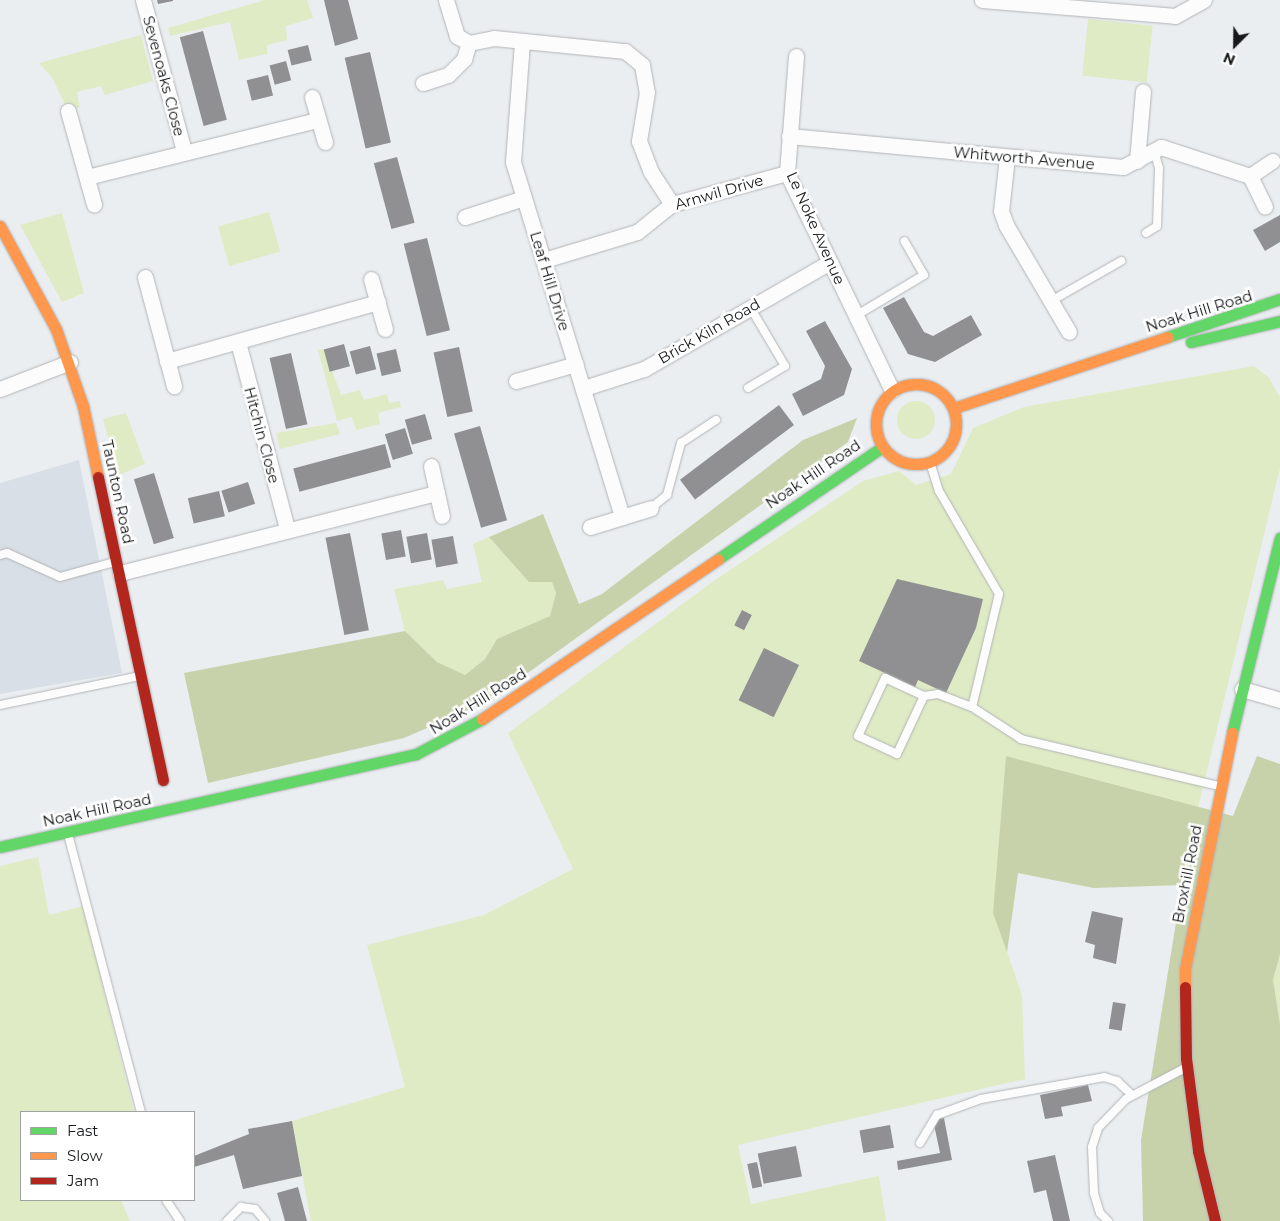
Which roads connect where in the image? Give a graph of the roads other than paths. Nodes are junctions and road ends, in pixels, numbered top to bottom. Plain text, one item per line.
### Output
1 (143, 0) edge
2 (446, 0) edge
3 (982, 0) edge
4 (1204, 0) edge
5 (522, 42) junction
6 (469, 43) junction
7 (796, 56) dead end
8 (423, 83) dead end
9 (1144, 91) dead end
10 (312, 97) dead end
11 (68, 111) dead end
12 (318, 120) junction
13 (789, 136) junction
14 (325, 142) dead end
15 (1154, 150) junction
16 (184, 151) junction
17 (1007, 157) junction
18 (1137, 161) junction
19 (1272, 161) dead end
20 (788, 174) junction
21 (1250, 176) junction
22 (87, 177) junction
23 (524, 198) junction
24 (94, 204) dead end
25 (672, 204) junction
26 (1265, 208) dead end
27 (465, 217) dead end
28 (0, 226) edge
29 (1146, 233) dead end
30 (904, 241) dead end
31 (544, 260) junction
32 (1121, 260) dead end
33 (828, 263) junction
34 (145, 277) dead end
35 (371, 279) dead end
36 (1280, 299) edge
37 (1051, 301) junction
38 (378, 302) junction
39 (750, 307) junction
40 (857, 314) junction
41 (1280, 321) edge
42 (385, 329) dead end
43 (1069, 332) dead end
44 (238, 342) junction
45 (1127, 350) junction
46 (167, 361) junction
47 (70, 362) junction
48 (576, 364) junction
49 (516, 381) dead end
50 (174, 386) dead end
51 (0, 388) edge
52 (584, 388) junction
53 (748, 388) dead end
54 (892, 390) junction
55 (954, 408) junction
56 (716, 420) dead end
57 (882, 447) junction
58 (930, 462) junction
59 (431, 466) dead end
60 (437, 493) junction
61 (651, 508) joint
62 (442, 516) dead end
63 (622, 517) junction
64 (590, 527) dead end
65 (287, 529) junction
66 (1280, 538) edge
67 (0, 555) edge
68 (118, 567) junction
69 (140, 676) junction
70 (1242, 689) junction
71 (924, 696) junction
72 (1280, 700) edge
73 (0, 705) edge
74 (972, 707) junction
75 (163, 780) dead end
76 (1220, 787) junction
77 (68, 832) junction
78 (0, 847) edge
79 (1187, 1067) junction
80 (1132, 1095) junction
81 (141, 1111) edge
82 (920, 1144) dead end
83 (167, 1201) edge
84 (180, 1221) edge
85 (227, 1221) edge
86 (265, 1221) edge
87 (1108, 1221) edge
88 (1215, 1221) edge

1 - 16 street, Sevenoaks Close
2 - 6 street
3 - 4 street
5 - 6 street
5 - 23 street, Leaf Hill Drive
5 - 25 street
6 - 8 street
7 - 13 street, Le Noke Avenue
9 - 18 street
10 - 12 street
11 - 22 street
12 - 14 street
12 - 16 street, Sevenoaks Close
13 - 17 street, Whitworth Avenue
13 - 20 street, Le Noke Avenue
15 - 18 street, Whitworth Avenue
15 - 21 street
15 - 29 lane
16 - 22 street, Sevenoaks Close
17 - 18 street, Whitworth Avenue
17 - 37 street
19 - 21 street
20 - 25 street, Arnwil Drive
20 - 33 street, Le Noke Avenue
21 - 26 street
22 - 24 street
23 - 27 street
23 - 31 street, Leaf Hill Drive
25 - 31 street, Arnwil Drive
28 - 47 street, Taunton Road
30 - 40 lane
31 - 48 street, Leaf Hill Drive
32 - 37 lane
33 - 39 street, Brick Kiln Road
33 - 40 street, Le Noke Avenue
34 - 46 street
35 - 38 street
36 - 45 street, Noak Hill Road
37 - 43 street
38 - 42 street
38 - 44 street
39 - 52 street, Brick Kiln Road
39 - 53 lane
40 - 54 street, Le Noke Avenue
41 - 45 street, Noak Hill Road
44 - 46 street
44 - 65 street, Hitchin Close
45 - 55 street, Noak Hill Road
46 - 50 street
47 - 51 street
47 - 68 street, Taunton Road
48 - 49 street
48 - 52 street, Leaf Hill Drive
52 - 63 street, Leaf Hill Drive
54 - 55 street
54 - 57 street, Noak Hill Road
55 - 58 street
56 - 61 lane
57 - 58 street, Noak Hill Road
57 - 77 street, Noak Hill Road
58 - 74 lane
59 - 60 street
60 - 62 street
60 - 65 street
61 - 63 street
63 - 64 street
65 - 68 street
66 - 70 street, Broxhill Road
67 - 68 lane
68 - 69 street, Taunton Road
69 - 73 lane
69 - 75 street, Taunton Road
70 - 72 street
70 - 76 street, Broxhill Road
71 - 71 lane
71 - 74 lane
74 - 76 lane
76 - 79 street, Broxhill Road
77 - 78 street, Noak Hill Road
77 - 81 lane
79 - 80 lane
79 - 88 street, Broxhill Road
80 - 82 lane
80 - 87 lane
83 - 84 lane
85 - 86 lane

